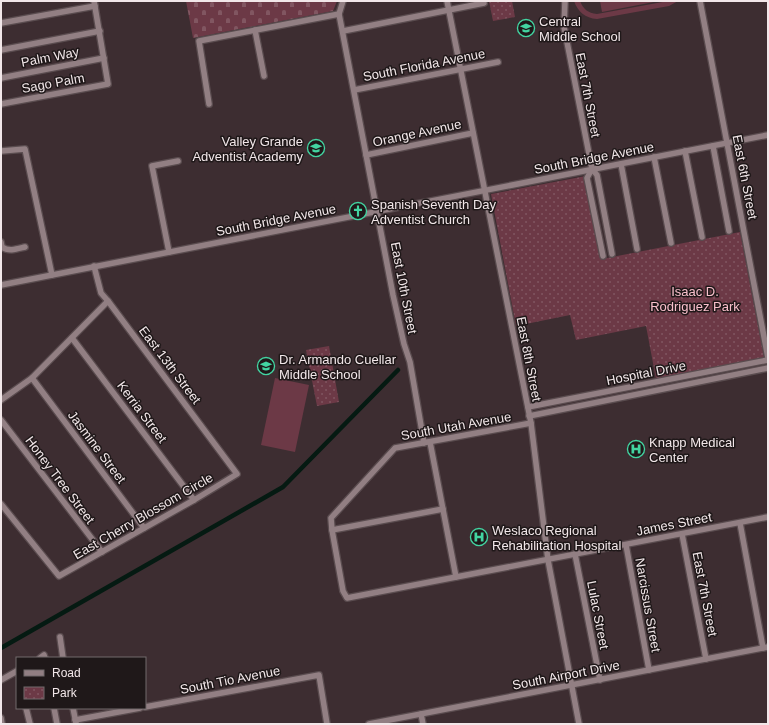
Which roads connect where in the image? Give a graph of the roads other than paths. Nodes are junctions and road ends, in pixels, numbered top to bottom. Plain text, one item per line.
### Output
1 (343, 1) edge
2 (447, 1) edge
3 (565, 1) edge
4 (700, 1) edge
5 (95, 3) edge
6 (484, 3) dead end
7 (449, 10) junction
8 (338, 14) junction
9 (1, 24) edge
10 (254, 30) junction
11 (100, 31) junction
12 (343, 31) junction
13 (1, 50) edge
14 (104, 58) junction
15 (498, 62) dead end
16 (460, 69) junction
17 (264, 76) dead end
18 (1, 78) edge
19 (354, 90) junction
20 (1, 104) edge
21 (209, 104) dead end
22 (473, 133) junction
23 (768, 135) edge
24 (727, 143) junction
25 (713, 146) junction
26 (1, 151) edge
27 (685, 151) junction
28 (366, 154) junction
29 (654, 157) junction
30 (178, 161) dead end
31 (621, 164) junction
32 (592, 169) junction
33 (485, 190) junction
34 (378, 212) junction
35 (729, 231) dead end
36 (702, 237) dead end
37 (1, 242) edge
38 (670, 243) dead end
39 (25, 248) dead end
40 (637, 249) dead end
41 (169, 252) junction
42 (612, 254) dead end
43 (603, 256) dead end
44 (94, 266) junction
45 (52, 275) junction
46 (1, 285) edge
47 (108, 301) junction
48 (72, 338) junction
49 (768, 359) edge
50 (768, 368) edge
51 (32, 378) junction
52 (1, 400) edge
53 (528, 407) junction
54 (529, 416) junction
55 (1, 420) edge
56 (531, 423) junction
57 (427, 442) junction
58 (237, 474) joint
59 (194, 500) junction
60 (1, 504) edge
61 (443, 509) junction
62 (768, 517) edge
63 (740, 523) junction
64 (144, 528) junction
65 (332, 530) junction
66 (682, 534) junction
67 (626, 545) junction
68 (102, 552) junction
69 (575, 554) junction
70 (548, 560) junction
71 (456, 577) junction
72 (60, 637) dead end
73 (766, 647) edge
74 (63, 657) edge
75 (706, 659) junction
76 (649, 670) junction
77 (16, 672) edge
78 (1, 680) edge
79 (600, 680) junction
80 (572, 685) junction
81 (146, 707) edge
82 (26, 709) edge
83 (54, 709) edge
84 (73, 709) edge
85 (135, 709) edge
86 (421, 714) junction
87 (75, 722) edge
88 (30, 724) edge
89 (57, 724) edge
90 (327, 724) edge
91 (369, 724) edge
92 (423, 724) edge
93 (579, 724) edge

1 - 8 street
2 - 7 street, East 8th Street
3 - 32 street, East 7th Street
4 - 24 street, East 6th Street
5 - 9 street
5 - 11 street
6 - 7 street
7 - 12 street
7 - 16 street, East 8th Street
8 - 10 street
8 - 12 street, East 10th Street
10 - 17 street
10 - 21 street
11 - 13 street
11 - 14 street
12 - 19 street, East 10th Street
14 - 18 street, Palm Way
14 - 20 street, Sago Palm
15 - 16 street, South Florida Avenue
16 - 19 street, South Florida Avenue
16 - 22 street, East 8th Street
19 - 28 street, East 10th Street
22 - 28 street, Orange Avenue
22 - 33 street, East 8th Street
23 - 24 street, South Bridge Avenue
24 - 25 street, South Bridge Avenue
24 - 49 street, East 6th Street
25 - 27 street, South Bridge Avenue
25 - 35 street
26 - 45 street
27 - 29 street, South Bridge Avenue
27 - 36 street
28 - 34 street, East 10th Street
29 - 31 street, South Bridge Avenue
29 - 38 street
30 - 41 street
31 - 32 street, South Bridge Avenue
31 - 40 street
32 - 33 street, South Bridge Avenue
32 - 42 street, East 7th Street
32 - 43 street, East 7th Street
33 - 34 street, South Bridge Avenue
33 - 53 street, East 8th Street
34 - 41 street, South Bridge Avenue
34 - 57 street, East 10th Street
37 - 39 street
41 - 44 street, South Bridge Avenue
44 - 45 street, South Bridge Avenue
44 - 47 street, East 13th Street
45 - 46 street, South Bridge Avenue
47 - 48 street
47 - 58 street, East 13th Street
48 - 51 street
48 - 59 street, Kerria Street
49 - 53 street, Hospital Drive
50 - 54 street, Hospital Drive
51 - 52 street
51 - 64 street, Jasmine Street
53 - 54 street, East 8th Street
54 - 56 street, East 8th Street
55 - 68 street, Honey Tree Street
56 - 57 street, South Utah Avenue
56 - 70 street, East 8th Street
57 - 61 street, East 10th Street
57 - 65 street, South Utah Avenue
58 - 59 street, East Cherry Blossom Circle
59 - 64 street, East Cherry Blossom Circle
60 - 68 street, East Cherry Blossom Circle
61 - 65 street
61 - 71 street, East 10th Street
62 - 63 street, James Street
63 - 66 street, James Street
63 - 73 street
64 - 68 street, East Cherry Blossom Circle
65 - 71 street, James Street
66 - 67 street, James Street
66 - 75 street, East 7th Street
67 - 69 street, James Street
67 - 76 street, Narcissus Street
69 - 70 street, James Street
69 - 79 street, Lulac Street
70 - 71 street, James Street
70 - 80 street, East 8th Street
72 - 74 street
73 - 75 street, South Airport Drive
75 - 76 street, South Airport Drive
76 - 79 street, South Airport Drive
77 - 78 street
79 - 80 street, South Airport Drive
80 - 86 street, South Airport Drive
80 - 93 street, East 8th Street
81 - 90 street, South Tio Avenue
82 - 88 street
83 - 89 street
84 - 87 street
85 - 87 street
86 - 91 street, South Airport Drive
86 - 92 street

